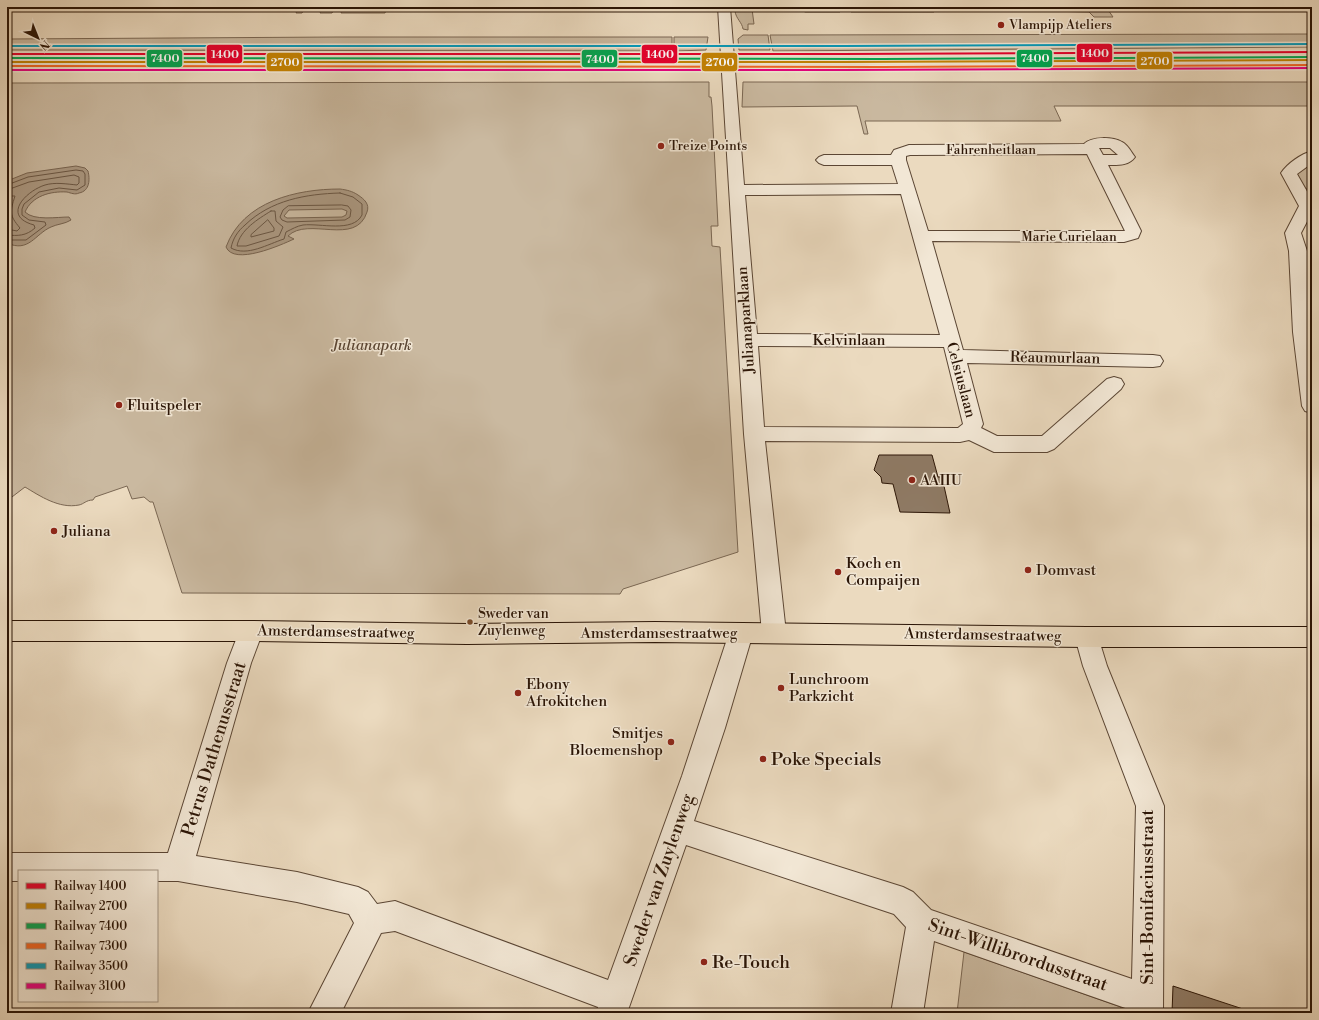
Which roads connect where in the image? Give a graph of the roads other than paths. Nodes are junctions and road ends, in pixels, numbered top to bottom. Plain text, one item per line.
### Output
1 (724, 7) edge
2 (1095, 155) joint
3 (1312, 156) edge
4 (824, 160) dead end
5 (898, 160) junction
6 (907, 189) junction
7 (736, 190) junction
8 (1310, 202) edge
9 (922, 236) junction
10 (1305, 252) edge
11 (746, 340) junction
12 (953, 348) junction
13 (1154, 361) dead end
14 (1114, 384) dead end
15 (1312, 396) edge
16 (970, 431) junction
17 (754, 434) junction
18 (7, 631) edge
19 (251, 631) junction
20 (741, 633) junction
21 (774, 633) junction
22 (1087, 637) junction
23 (1312, 637) edge
24 (678, 829) junction
25 (7, 867) edge
26 (178, 867) junction
27 (372, 920) junction
28 (922, 922) junction
29 (615, 1006) edge
30 (1147, 1007) edge
31 (324, 1013) edge
32 (907, 1013) edge

1 - 7 street, Julianaparklaan
2 - 5 street, Fahrenheitlaan
2 - 9 street, Marie Curielaan
3 - 8 street
4 - 5 street
5 - 6 street, Celsiuslaan
6 - 7 street
6 - 9 street, Celsiuslaan
7 - 11 street, Julianaparklaan
8 - 10 street
9 - 12 street, Celsiuslaan
10 - 15 street
11 - 12 street, Kelvinlaan
11 - 17 street, Julianaparklaan
12 - 13 street, Réaumurlaan
12 - 16 street, Celsiuslaan
14 - 16 street, Réaumurlaan
16 - 17 street, Celsiuslaan
17 - 21 street, Julianaparklaan
18 - 19 main road, Amsterdamsestraatweg
19 - 20 main road, Amsterdamsestraatweg
19 - 26 street, Petrus Dathenusstraat
20 - 21 main road, Amsterdamsestraatweg
20 - 24 street, Sweder van Zuylenweg
21 - 22 main road, Amsterdamsestraatweg
22 - 23 main road, Amsterdamsestraatweg
22 - 30 street, Sint-Bonifaciusstraat
24 - 28 street, Sint-Willibrordusstraat
24 - 29 street, Sweder van Zuylenweg
25 - 26 street
26 - 27 street
27 - 29 street
27 - 31 street
28 - 30 street, Sint-Willibrordusstraat
28 - 32 street

